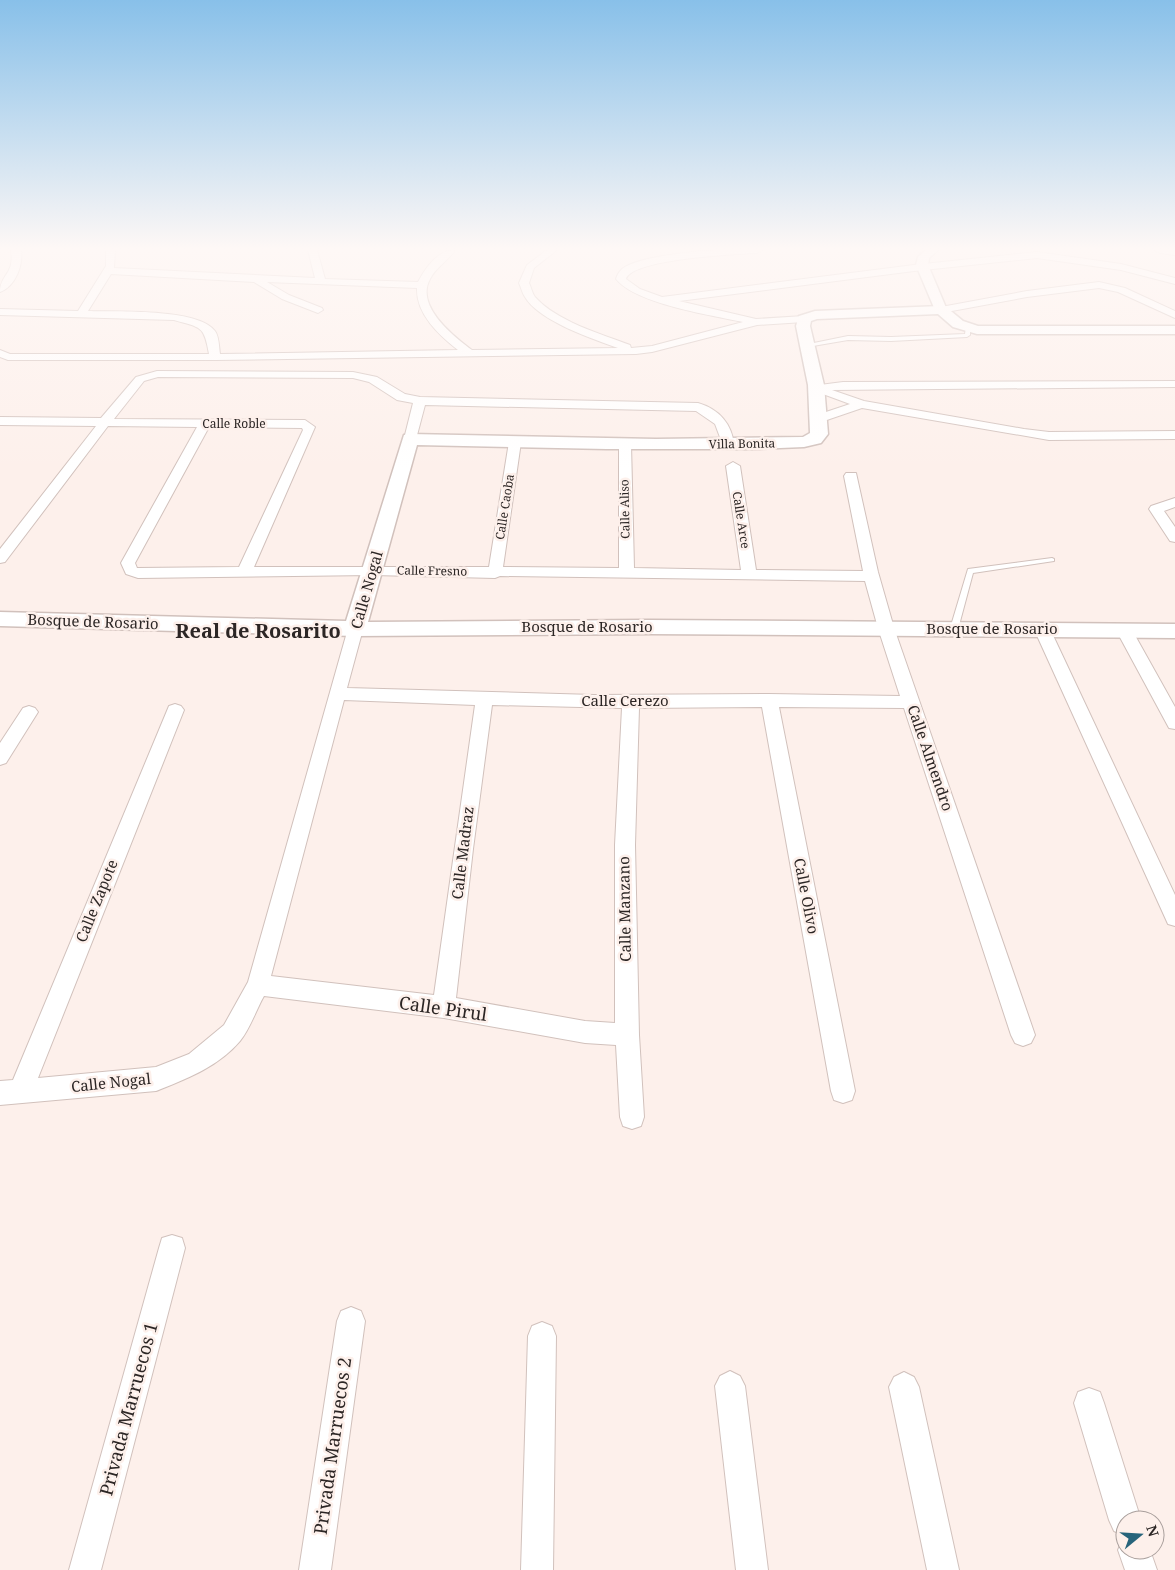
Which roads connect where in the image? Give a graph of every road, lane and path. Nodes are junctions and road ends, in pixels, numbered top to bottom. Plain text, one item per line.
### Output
1 (196, 323) edge
2 (436, 323) edge
3 (564, 323) edge
4 (764, 323) edge
5 (765, 323) edge
6 (803, 323) edge
7 (946, 323) edge
8 (1175, 330) edge
9 (968, 332) junction
10 (1175, 336) edge
11 (807, 345) junction
12 (636, 351) junction
13 (0, 353) edge
14 (468, 353) junction
15 (215, 357) junction
16 (349, 357) junction
17 (648, 357) junction
18 (1175, 384) edge
19 (816, 388) junction
20 (420, 401) junction
21 (861, 404) junction
22 (818, 419) junction
23 (104, 421) junction
24 (1, 422) edge
25 (204, 425) junction
26 (1175, 435) edge
27 (410, 439) junction
28 (515, 442) junction
29 (625, 444) junction
30 (728, 445) junction
31 (733, 466) dead end
32 (851, 476) dead end
33 (1175, 502) edge
34 (1175, 538) edge
35 (0, 559) edge
36 (1052, 560) dead end
37 (373, 570) junction
38 (245, 571) junction
39 (495, 573) junction
40 (626, 574) junction
41 (749, 574) junction
42 (871, 576) junction
43 (0, 619) edge
44 (886, 628) junction
45 (355, 629) junction
46 (954, 629) junction
47 (1042, 630) junction
48 (1124, 630) junction
49 (1175, 631) edge
50 (338, 694) junction
51 (484, 700) junction
52 (769, 700) junction
53 (631, 702) junction
54 (912, 702) junction
55 (175, 710) dead end
56 (29, 712) dead end
57 (1175, 723) edge
58 (0, 758) edge
59 (1175, 917) edge
60 (258, 985) junction
61 (444, 1008) junction
62 (627, 1035) junction
63 (1023, 1035) dead end
64 (843, 1091) dead end
65 (10, 1093) edge
66 (632, 1117) dead end
67 (172, 1248) dead end
68 (350, 1321) dead end
69 (542, 1336) dead end
70 (730, 1386) dead end
71 (904, 1387) dead end
72 (1090, 1403) dead end
73 (1122, 1510) edge
74 (85, 1570) edge
75 (315, 1570) edge
76 (537, 1570) edge
77 (752, 1570) edge
78 (943, 1570) edge

1 - 15 street
2 - 14 street
3 - 12 street
4 - 12 street
5 - 17 street
6 - 11 main road, Villa Bonita
7 - 9 main road
8 - 9 main road
9 - 10 main road
9 - 11 lane
11 - 19 main road, Villa Bonita
12 - 14 street
12 - 17 street
13 - 15 street
14 - 16 street
15 - 16 street
16 - 17 street
18 - 19 street
19 - 21 street
19 - 22 main road, Villa Bonita
20 - 23 street
20 - 27 street, Calle Nogal
20 - 30 street
21 - 22 street
21 - 26 street
22 - 30 main road, Villa Bonita
23 - 24 street, Calle Roble
23 - 25 street, Calle Roble
23 - 35 street
25 - 38 street, Calle Roble
25 - 38 street, Calle Fresno
27 - 28 main road, Villa Bonita
27 - 37 main road, Calle Nogal
28 - 29 main road, Villa Bonita
28 - 39 street, Calle Caoba
29 - 30 main road, Villa Bonita
29 - 40 street, Calle Aliso
31 - 41 street, Calle Arce
32 - 42 street, Calle Almendro
33 - 34 street
36 - 46 lane
37 - 38 street, Calle Fresno
37 - 39 street, Calle Fresno
37 - 45 main road, Calle Nogal
39 - 40 street, Calle Fresno
40 - 41 street, Calle Fresno
41 - 42 street, Calle Fresno
42 - 44 street, Calle Almendro
43 - 45 main road, Bosque de Rosario
44 - 45 main road, Bosque de Rosario
44 - 46 main road, Bosque de Rosario
44 - 54 street, Calle Almendro
45 - 50 street, Calle Nogal
46 - 47 main road, Bosque de Rosario
47 - 48 main road, Bosque de Rosario
47 - 59 street
48 - 49 main road, Bosque de Rosario
48 - 57 street
50 - 51 street, Calle Cerezo
50 - 60 street, Calle Nogal
51 - 53 street, Calle Cerezo
51 - 61 street, Calle Madraz
52 - 53 street, Calle Cerezo
52 - 54 street, Calle Cerezo
52 - 64 street, Calle Olivo
53 - 62 street, Calle Manzano
54 - 63 street, Calle Almendro
55 - 65 street, Calle Zapote
56 - 58 street
60 - 61 street, Calle Pirul
60 - 65 street, Calle Nogal
61 - 62 street, Calle Pirul
62 - 66 street, Calle Manzano
67 - 74 street, Privada Marruecos 1
68 - 75 street, Privada Marruecos 2
69 - 76 street
70 - 77 street
71 - 78 street
72 - 73 street

